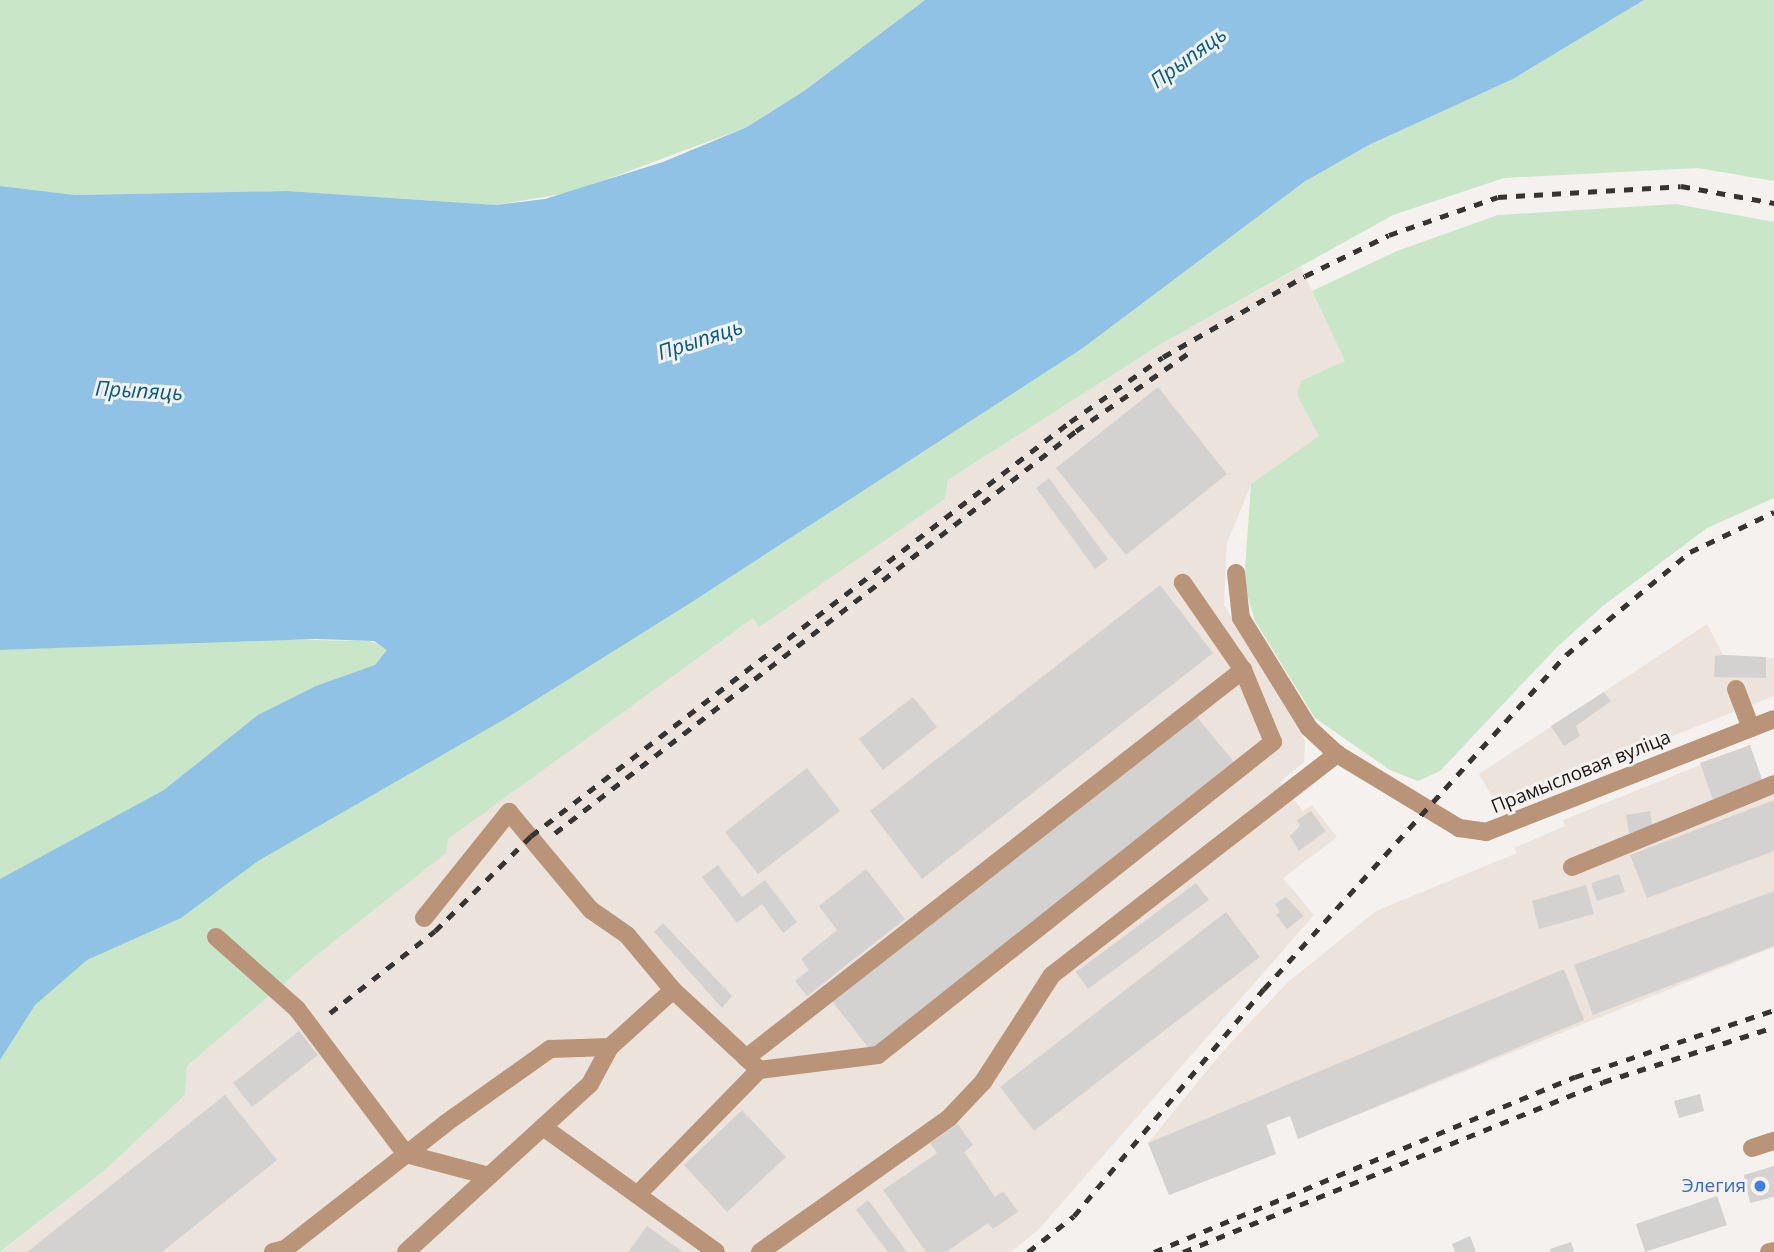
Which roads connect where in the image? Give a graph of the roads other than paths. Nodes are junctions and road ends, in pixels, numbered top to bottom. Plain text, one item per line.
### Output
1 (1236, 573) dead end
2 (1182, 583) dead end
3 (1243, 670) junction
4 (1736, 689) dead end
5 (1774, 719) edge
6 (1751, 728) junction
7 (1337, 754) junction
8 (1774, 784) edge
9 (1572, 867) dead end
10 (424, 918) dead end
11 (216, 937) dead end
12 (673, 990) junction
13 (610, 1047) junction
14 (753, 1064) junction
15 (543, 1127) junction
16 (1774, 1141) edge
17 (1752, 1148) dead end
18 (406, 1154) junction
19 (489, 1176) junction
20 (638, 1194) junction
21 (1774, 1251) edge
22 (273, 1252) edge
23 (406, 1252) edge
24 (716, 1252) edge
25 (760, 1252) edge
26 (1769, 1252) edge

1 - 7 street, Прамысловая вуліца
2 - 3 street
3 - 14 street
3 - 14 street
4 - 6 street
5 - 6 street, Прамысловая вуліца
6 - 7 street, Прамысловая вуліца
7 - 25 street
8 - 9 street
10 - 12 street
11 - 18 street
12 - 13 street
12 - 14 street
13 - 15 street
13 - 18 street
14 - 20 street
15 - 19 street
15 - 20 street
16 - 17 street
18 - 19 street
18 - 22 street
19 - 23 street
20 - 24 street
21 - 26 street

